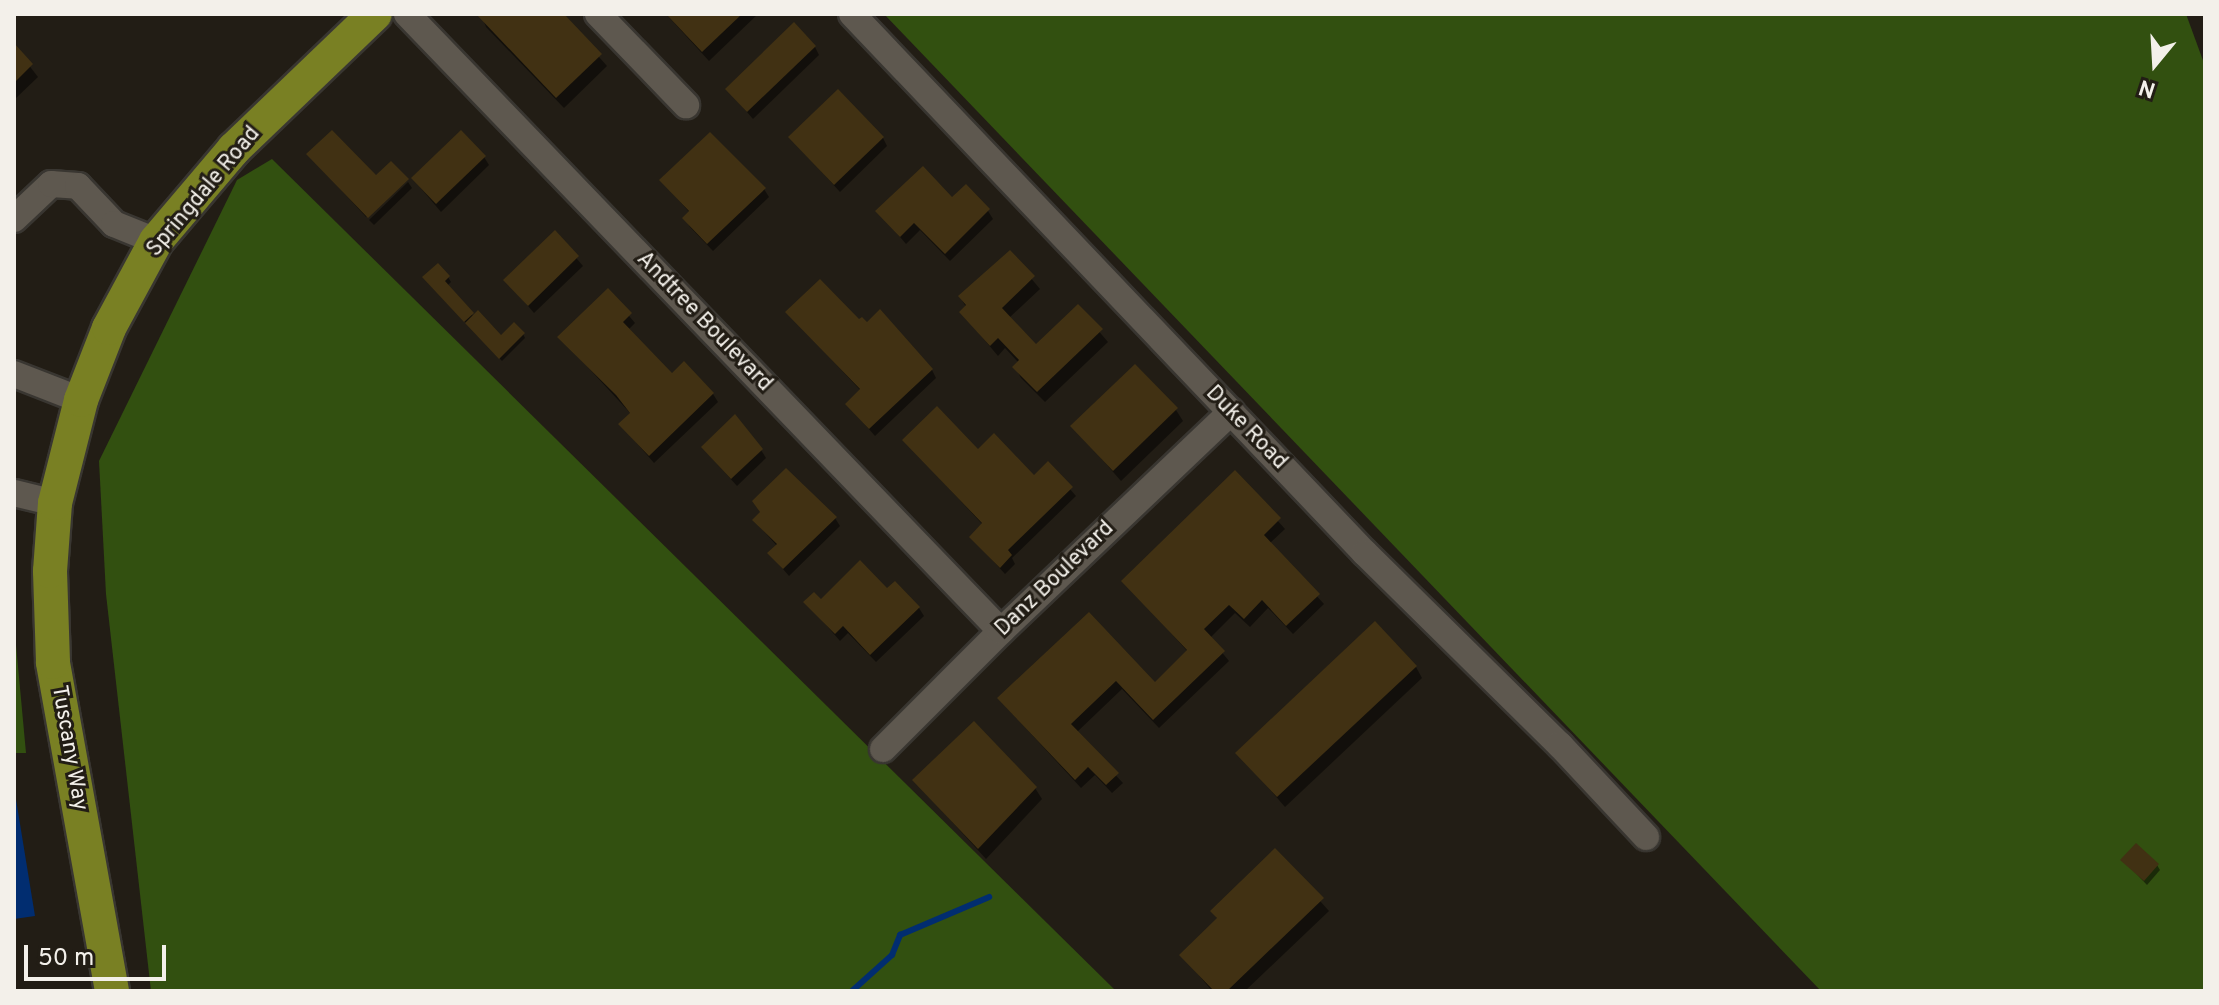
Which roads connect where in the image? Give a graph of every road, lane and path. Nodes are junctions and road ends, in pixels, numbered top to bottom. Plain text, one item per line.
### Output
1 (375, 14) edge
2 (407, 14) edge
3 (598, 14) edge
4 (852, 14) edge
5 (686, 105) dead end
6 (14, 219) edge
7 (156, 241) junction
8 (14, 374) edge
9 (81, 400) junction
10 (1231, 412) junction
11 (14, 493) edge
12 (55, 503) junction
13 (1001, 631) junction
14 (883, 749) dead end
15 (1646, 837) dead end
16 (112, 991) edge

1 - 7 main road, Springdale Road
2 - 13 street, Andtree Boulevard
3 - 5 street
4 - 10 street, Duke Road
6 - 7 street
7 - 9 main road, Springdale Road
8 - 9 street
9 - 12 main road, Springdale Road
10 - 13 street, Danz Boulevard
10 - 15 street, Duke Road
11 - 12 street
12 - 16 main road, Tuscany Way
13 - 14 street, Danz Boulevard

